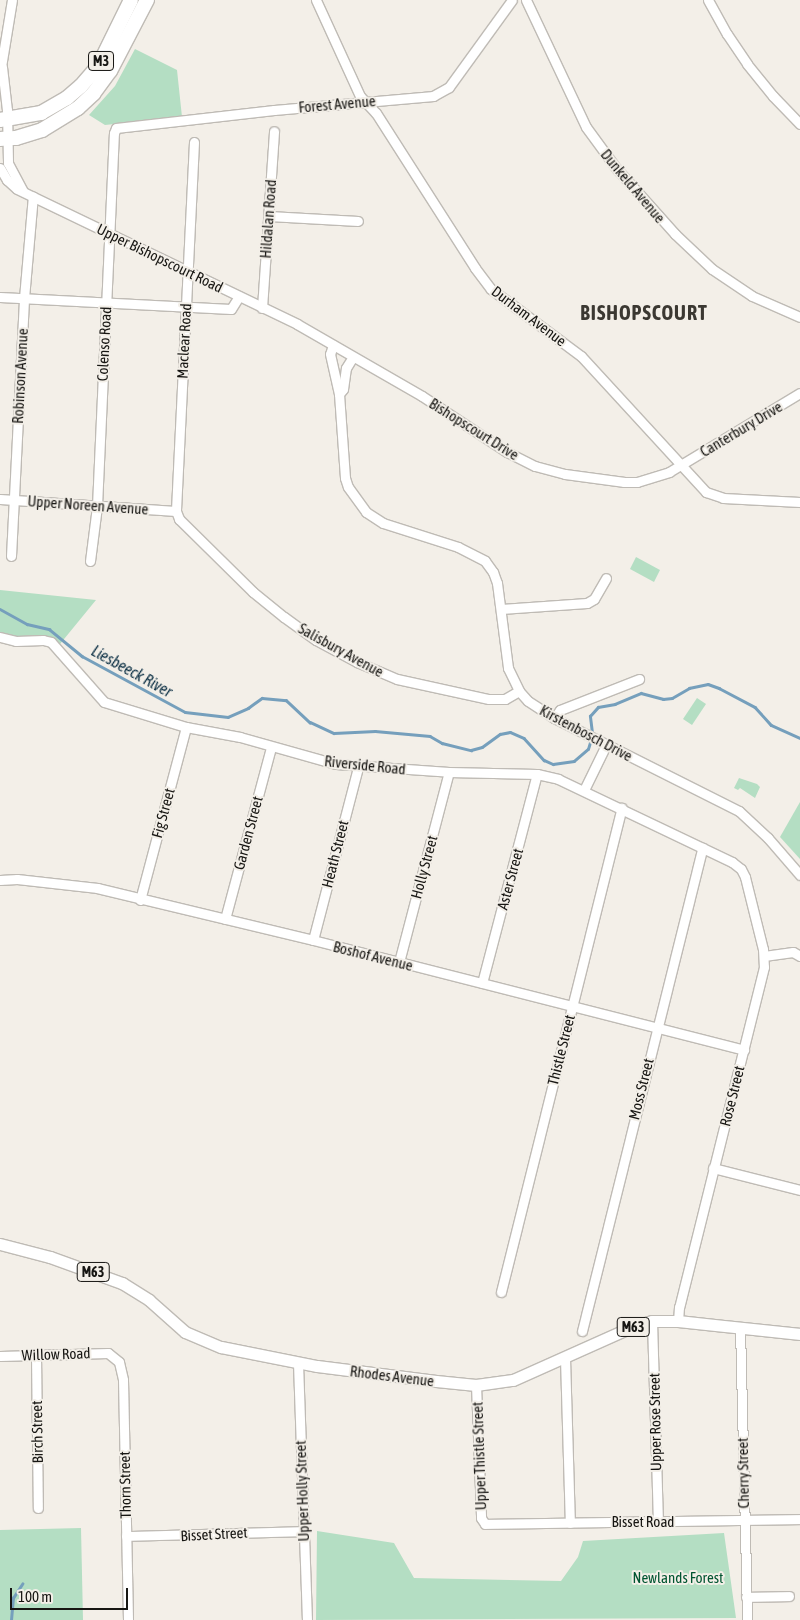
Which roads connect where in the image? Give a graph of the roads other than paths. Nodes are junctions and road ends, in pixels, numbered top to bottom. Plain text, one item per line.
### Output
1 (12, 0) edge
2 (131, 0) edge
3 (147, 0) edge
4 (316, 0) edge
5 (512, 0) edge
6 (526, 0) edge
7 (708, 0) edge
8 (1, 70) edge
9 (365, 100) junction
10 (4, 120) edge
11 (800, 124) edge
12 (116, 128) joint
13 (274, 131) dead end
14 (4, 139) edge
15 (194, 142) dead end
16 (0, 168) edge
17 (23, 190) junction
18 (33, 196) junction
19 (269, 216) junction
20 (358, 221) dead end
21 (110, 233) junction
22 (188, 270) junction
23 (239, 296) junction
24 (0, 297) edge
25 (24, 298) junction
26 (106, 303) junction
27 (186, 307) junction
28 (262, 308) junction
29 (800, 317) edge
30 (297, 324) joint
31 (333, 346) junction
32 (353, 357) junction
33 (800, 393) edge
34 (339, 394) junction
35 (682, 465) junction
36 (0, 500) edge
37 (14, 500) junction
38 (800, 502) edge
39 (97, 506) junction
40 (176, 511) junction
41 (11, 556) dead end
42 (90, 561) dead end
43 (606, 578) dead end
44 (501, 609) junction
45 (0, 637) edge
46 (639, 679) dead end
47 (518, 691) junction
48 (554, 718) junction
49 (186, 727) junction
50 (603, 743) junction
51 (272, 747) junction
52 (358, 767) junction
53 (449, 772) junction
54 (537, 774) junction
55 (584, 790) junction
56 (622, 808) junction
57 (702, 848) junction
58 (743, 872) joint
59 (800, 875) edge
60 (0, 880) edge
61 (140, 900) junction
62 (225, 919) junction
63 (313, 940) junction
64 (764, 956) junction
65 (800, 956) edge
66 (399, 962) junction
67 (482, 983) junction
68 (571, 1008) junction
69 (656, 1028) junction
70 (744, 1050) junction
71 (714, 1168) junction
72 (800, 1190) edge
73 (0, 1244) edge
74 (500, 1292) dead end
75 (678, 1321) junction
76 (652, 1322) junction
77 (740, 1327) junction
78 (582, 1331) dead end
79 (800, 1334) edge
80 (111, 1354) joint
81 (36, 1355) junction
82 (0, 1356) edge
83 (565, 1358) junction
84 (298, 1363) junction
85 (476, 1385) junction
86 (38, 1508) dead end
87 (800, 1519) edge
88 (744, 1521) junction
89 (658, 1522) junction
90 (570, 1523) junction
91 (487, 1525) joint
92 (303, 1531) junction
93 (126, 1536) junction
94 (789, 1596) dead end
95 (746, 1597) junction
96 (128, 1620) edge
97 (307, 1620) edge
98 (747, 1620) edge

1 - 8 street, Upper Bishopscourt Road
2 - 10 highway, M3
3 - 14 highway, M3
4 - 9 street, Durham Avenue
5 - 9 street, Forest Avenue
6 - 29 street, Dunkeld Avenue
7 - 11 street
8 - 10 street, Upper Bishopscourt Road
9 - 12 street, Forest Avenue
9 - 35 street, Durham Avenue
10 - 14 street, Upper Bishopscourt Road
12 - 21 street, Colenso Road
13 - 19 street, Hildalan Road
14 - 17 street, Upper Bishopscourt Road
15 - 22 street, Maclear Road
16 - 17 street, Upper Bishopscourt Road
17 - 18 street, Upper Bishopscourt Road
18 - 21 street, Upper Bishopscourt Road
18 - 25 street, Robinson Avenue
19 - 20 street
19 - 28 street, Hildalan Road
21 - 22 street, Upper Bishopscourt Road
21 - 26 street, Colenso Road
22 - 23 street, Upper Bishopscourt Road
22 - 27 street, Maclear Road
23 - 27 street
23 - 28 street, Upper Bishopscourt Road
24 - 25 street
25 - 26 street
25 - 37 street, Robinson Avenue
26 - 27 street
26 - 39 street, Colenso Road
27 - 40 street, Maclear Road
28 - 30 street, Upper Bishopscourt Road
30 - 31 street, Bishopscourt Drive
31 - 32 street, Bishopscourt Drive
31 - 34 street, Kirstenbosch Drive
32 - 34 street, Kirstenbosch Drive
32 - 35 street, Bishopscourt Drive
33 - 35 street, Canterbury Drive
34 - 44 street, Kirstenbosch Drive
35 - 38 street
36 - 37 street, Upper Noreen Avenue
37 - 39 street, Upper Noreen Avenue
37 - 41 street, Robinson Avenue
39 - 40 street, Upper Noreen Avenue
39 - 42 street, Colenso Road
40 - 47 street, Salisbury Avenue
43 - 44 street
44 - 47 street, Kirstenbosch Drive
45 - 49 street, Riverside Road
46 - 48 street
47 - 48 street, Kirstenbosch Drive
48 - 50 street, Kirstenbosch Drive
49 - 51 street, Riverside Road
49 - 61 street, Fig Street
50 - 55 street
50 - 59 street, Kirstenbosch Drive
51 - 52 street, Riverside Road
51 - 62 street, Garden Street
52 - 53 street, Riverside Road
52 - 63 street, Heath Street
53 - 54 street, Riverside Road
53 - 66 street, Holly Street
54 - 55 street, Riverside Road
54 - 67 street, Aster Street
55 - 56 street, Riverside Road
56 - 57 street, Riverside Road
56 - 68 street, Thistle Street
57 - 58 street, Riverside Road
57 - 69 street, Moss Street
58 - 64 street, Rose Street
60 - 61 street, Boshof Avenue
61 - 62 street, Boshof Avenue
62 - 63 street, Boshof Avenue
63 - 66 street, Boshof Avenue
64 - 65 street
64 - 70 street, Rose Street
66 - 67 street, Boshof Avenue
67 - 68 street, Boshof Avenue
68 - 69 street, Boshof Avenue
68 - 74 street, Thistle Street
69 - 70 street, Boshof Avenue
69 - 78 street, Moss Street
70 - 71 street, Rose Street
71 - 72 street
71 - 75 street, Rose Street
73 - 84 main road, Rhodes Avenue / M63
75 - 76 main road, Rhodes Avenue / M63
75 - 77 main road, Rhodes Avenue / M63
76 - 83 main road, Rhodes Avenue / M63
76 - 89 street, Upper Rose Street
77 - 79 main road, Rhodes Avenue / M63
77 - 88 street, Cherry Street
80 - 81 street, Willow Road
80 - 93 street, Thorn Street
81 - 82 street, Willow Road
81 - 86 street, Birch Street
83 - 85 main road, Rhodes Avenue / M63
83 - 90 street
84 - 85 main road, Rhodes Avenue / M63
84 - 92 street, Upper Holly Street
85 - 91 street, Upper Thistle Street
87 - 88 street, Bisset Road
88 - 89 street, Bisset Road
88 - 95 street, Cherry Street
89 - 90 street, Bisset Road
90 - 91 street, Bisset Road
92 - 93 street, Bisset Street
92 - 97 street, Upper Holly Street
93 - 96 street, Thorn Street
94 - 95 street
95 - 98 street, Cherry Street

